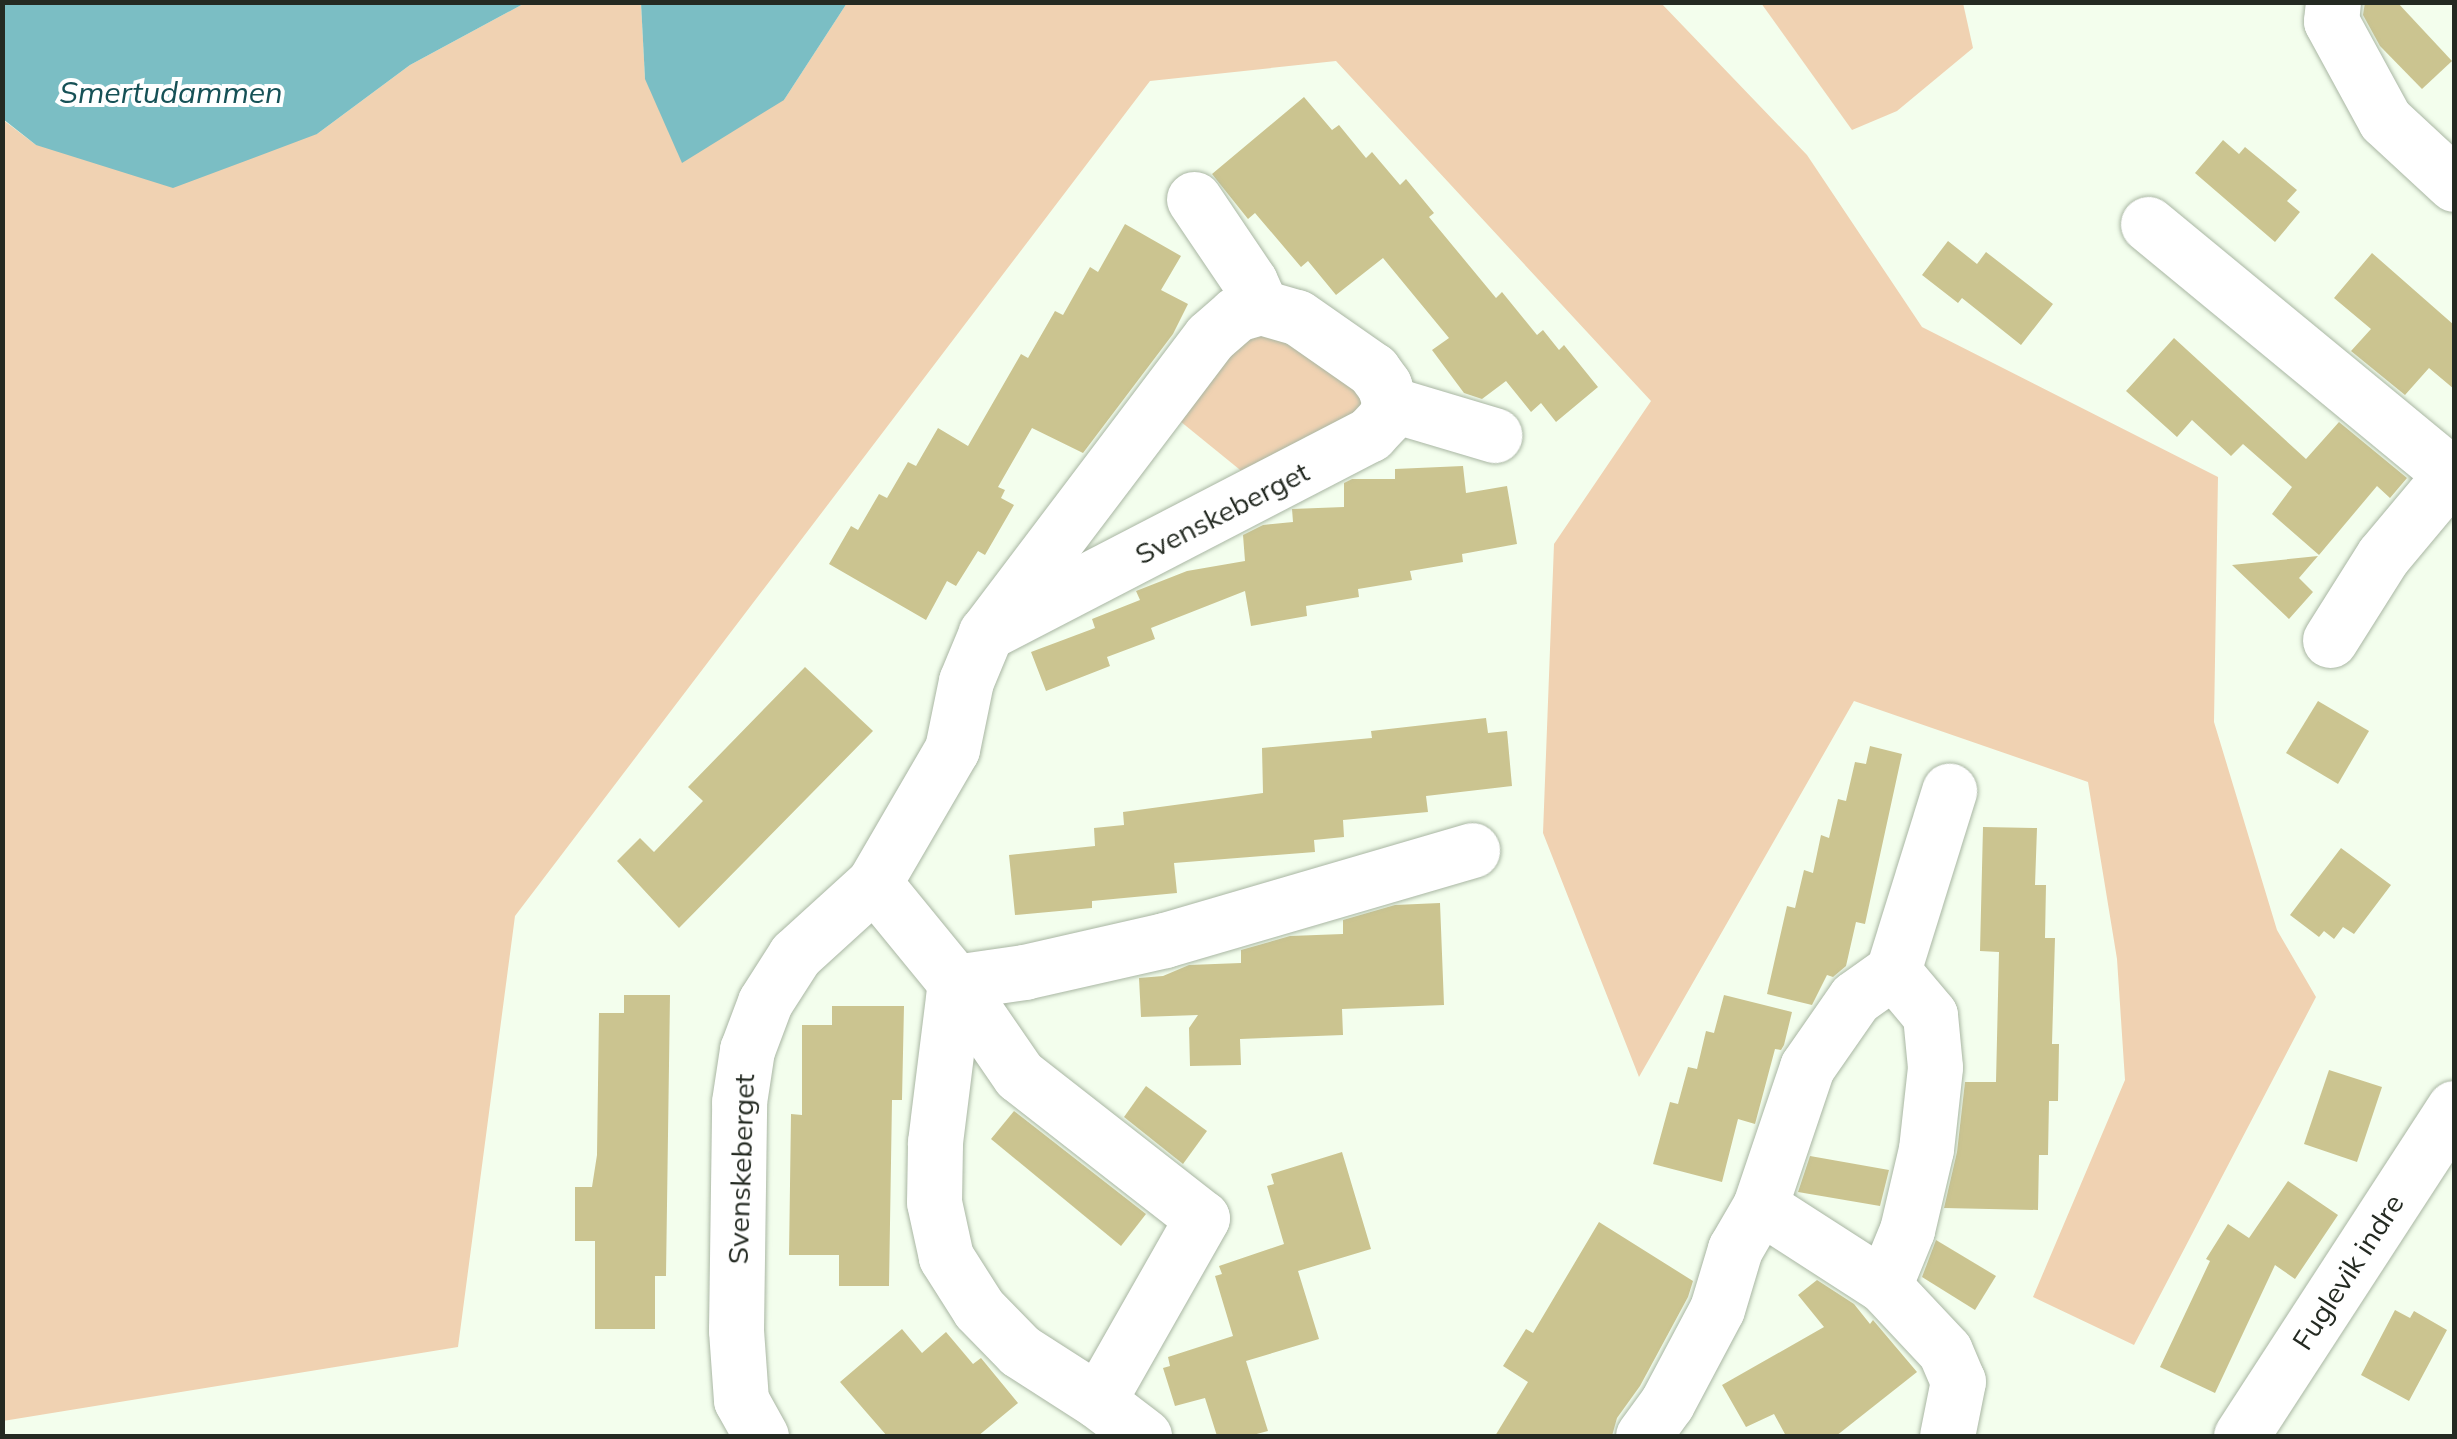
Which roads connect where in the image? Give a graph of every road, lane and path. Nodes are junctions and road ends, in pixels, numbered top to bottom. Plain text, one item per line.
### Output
1 (2332, 2) edge
2 (2454, 184) edge
3 (1194, 199) dead end
4 (2148, 224) dead end
5 (1260, 308) junction
6 (1390, 404) junction
7 (1494, 435) dead end
8 (2453, 472) edge
9 (986, 633) junction
10 (2330, 640) dead end
11 (1950, 790) dead end
12 (1472, 850) dead end
13 (874, 883) junction
14 (1894, 971) junction
15 (955, 982) junction
16 (2454, 1108) edge
17 (1760, 1206) junction
18 (1884, 1286) junction
19 (1098, 1400) junction
20 (761, 1436) edge
21 (1144, 1436) edge
22 (1643, 1436) edge
23 (1947, 1436) edge
24 (2242, 1436) edge

1 - 2 street
3 - 5 street
4 - 8 street
5 - 6 street
5 - 9 street, Svenskeberget
6 - 7 street
6 - 9 street, Svenskeberget
8 - 10 street
9 - 13 street, Svenskeberget
11 - 14 street
12 - 15 street
13 - 15 street
13 - 20 street, Svenskeberget
14 - 17 street
14 - 18 street
15 - 19 street
15 - 19 street
16 - 24 street, Fuglevik indre
17 - 18 street
17 - 22 street
18 - 23 street
19 - 21 street

